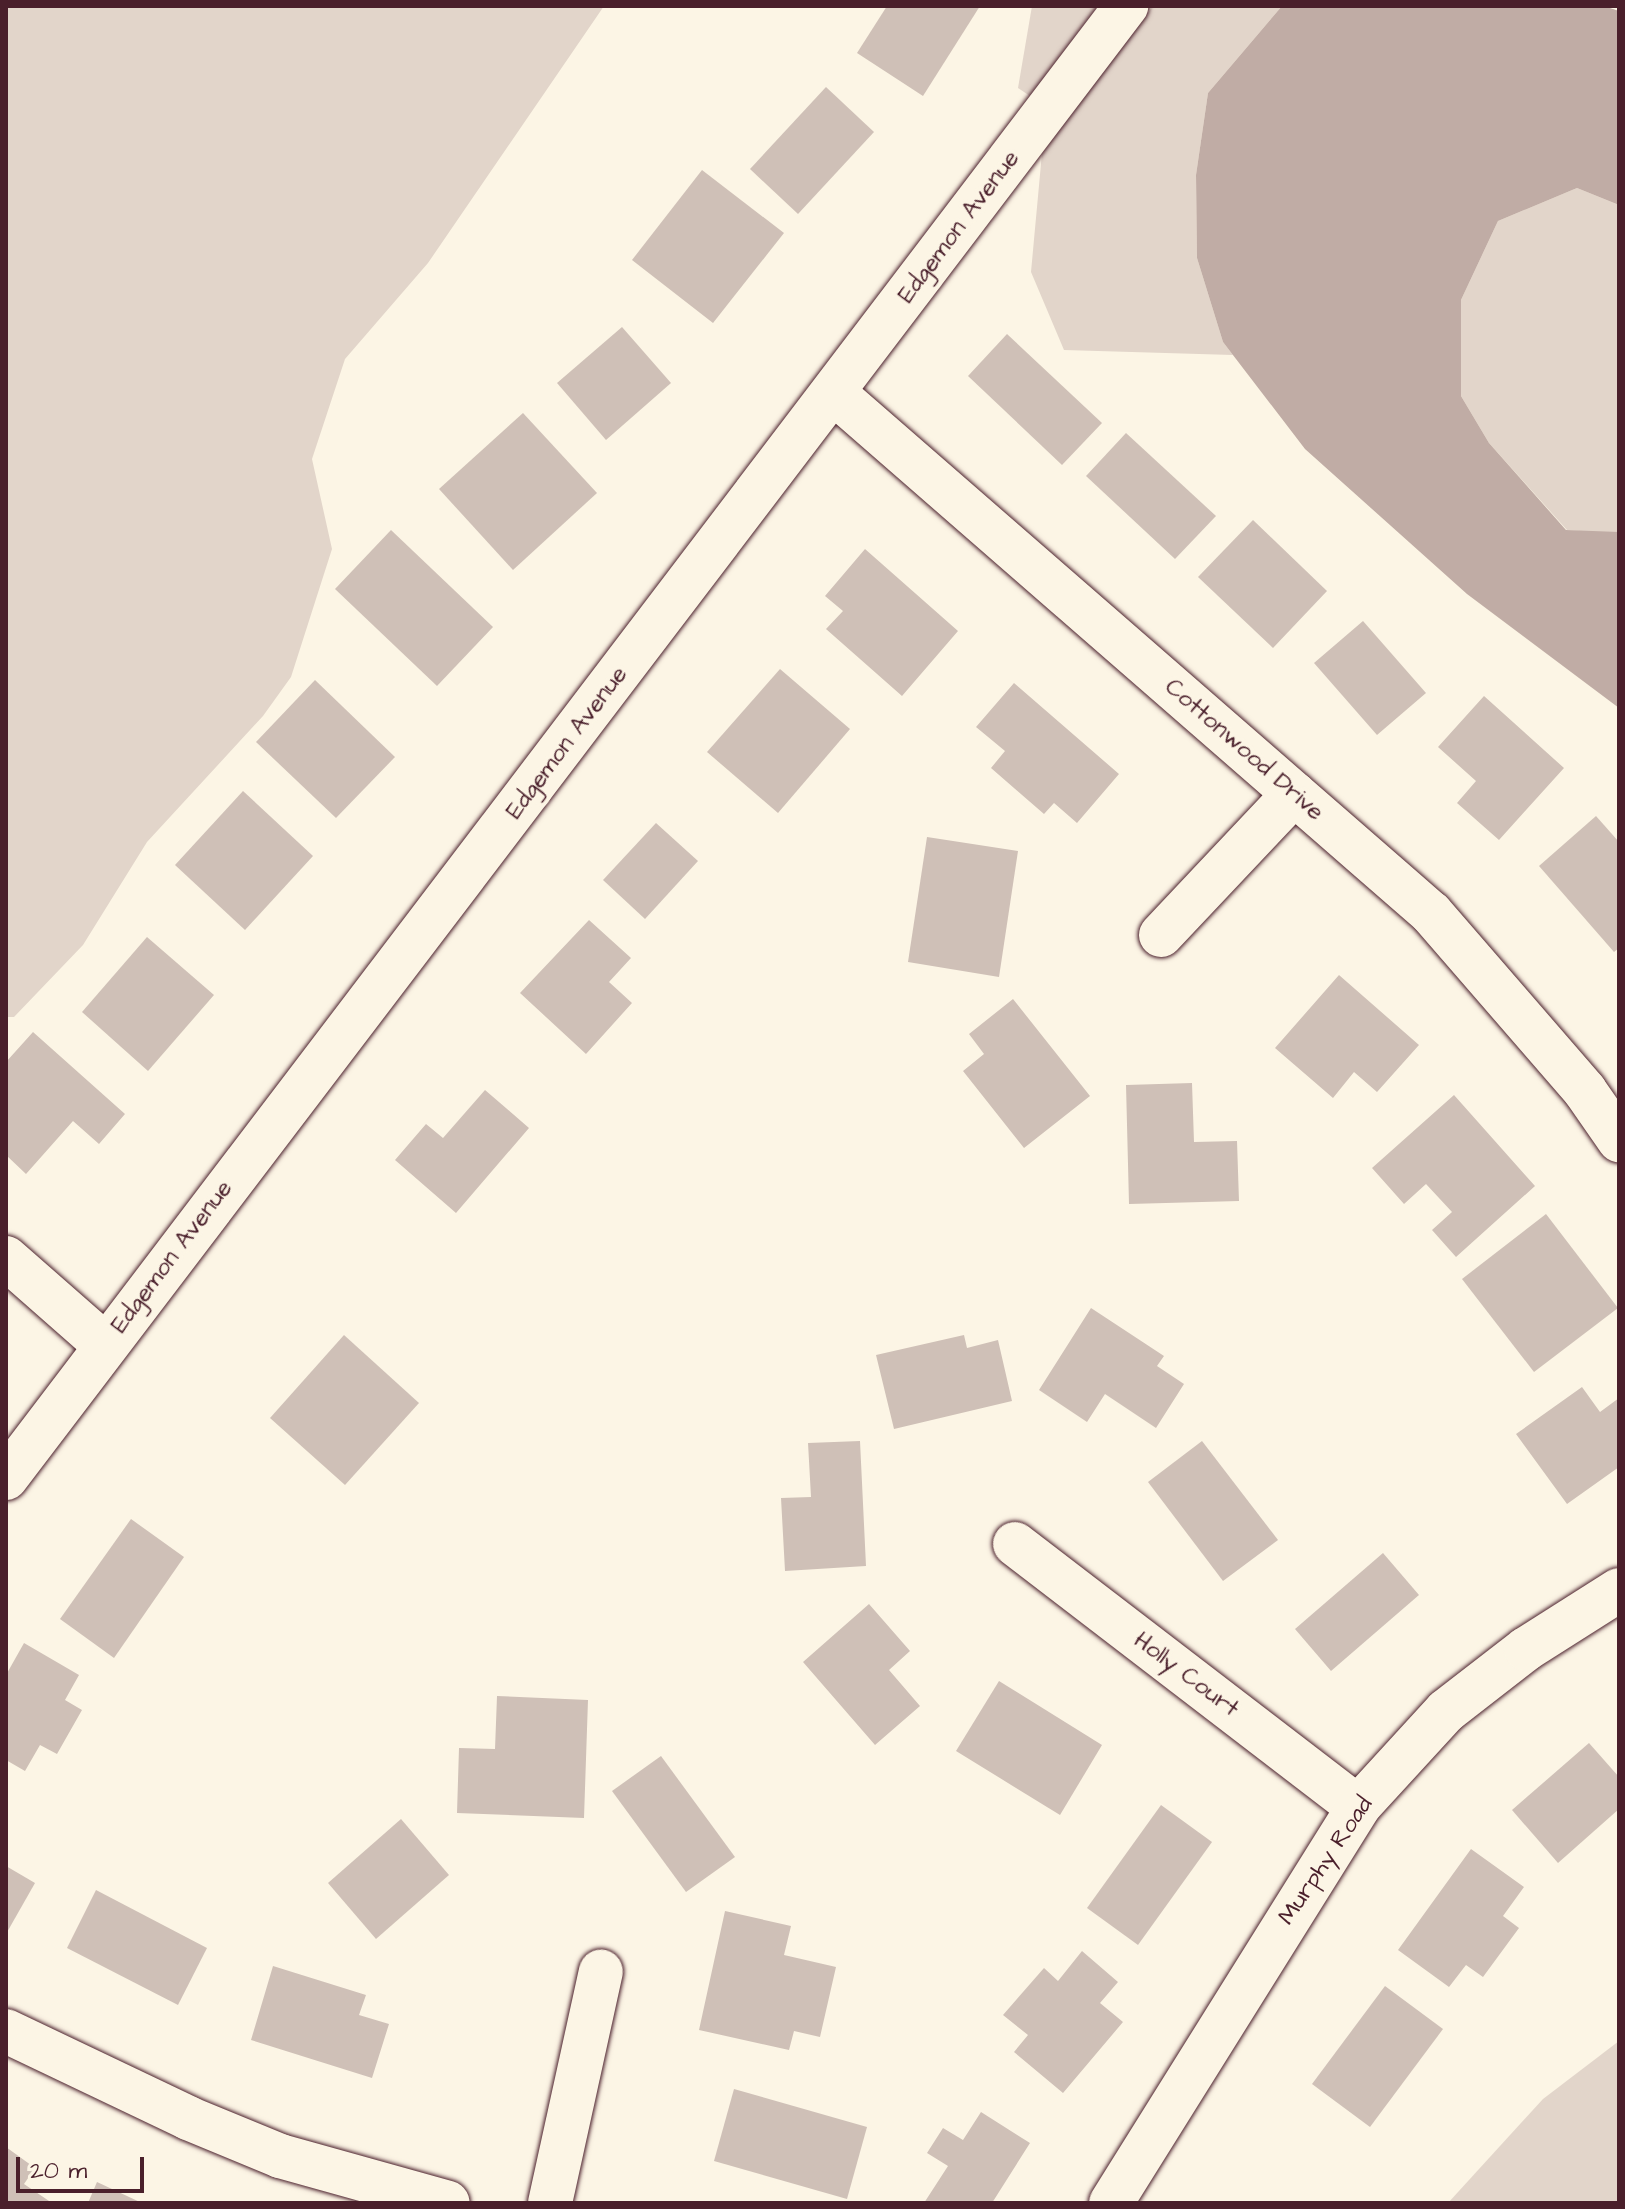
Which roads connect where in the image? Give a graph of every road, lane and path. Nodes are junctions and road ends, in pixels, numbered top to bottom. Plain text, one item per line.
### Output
1 (1126, 6) edge
2 (834, 393) junction
3 (1294, 794) junction
4 (1161, 935) dead end
5 (1619, 1140) edge
6 (6, 1258) edge
7 (105, 1345) junction
8 (6, 1478) edge
9 (1015, 1544) dead end
10 (1619, 1590) edge
11 (1358, 1807) junction
12 (601, 1972) dead end
13 (6, 2031) edge
14 (448, 2203) edge
15 (550, 2203) edge
16 (1111, 2203) edge

1 - 2 street, Edgemon Avenue
2 - 3 street, Cottonwood Drive
2 - 7 street, Edgemon Avenue
3 - 4 street
3 - 5 street, Cottonwood Drive
6 - 7 street
7 - 8 street, Edgemon Avenue
9 - 11 street, Holly Court
10 - 11 street, Murphy Road
11 - 16 street, Murphy Road
12 - 15 street
13 - 14 street

